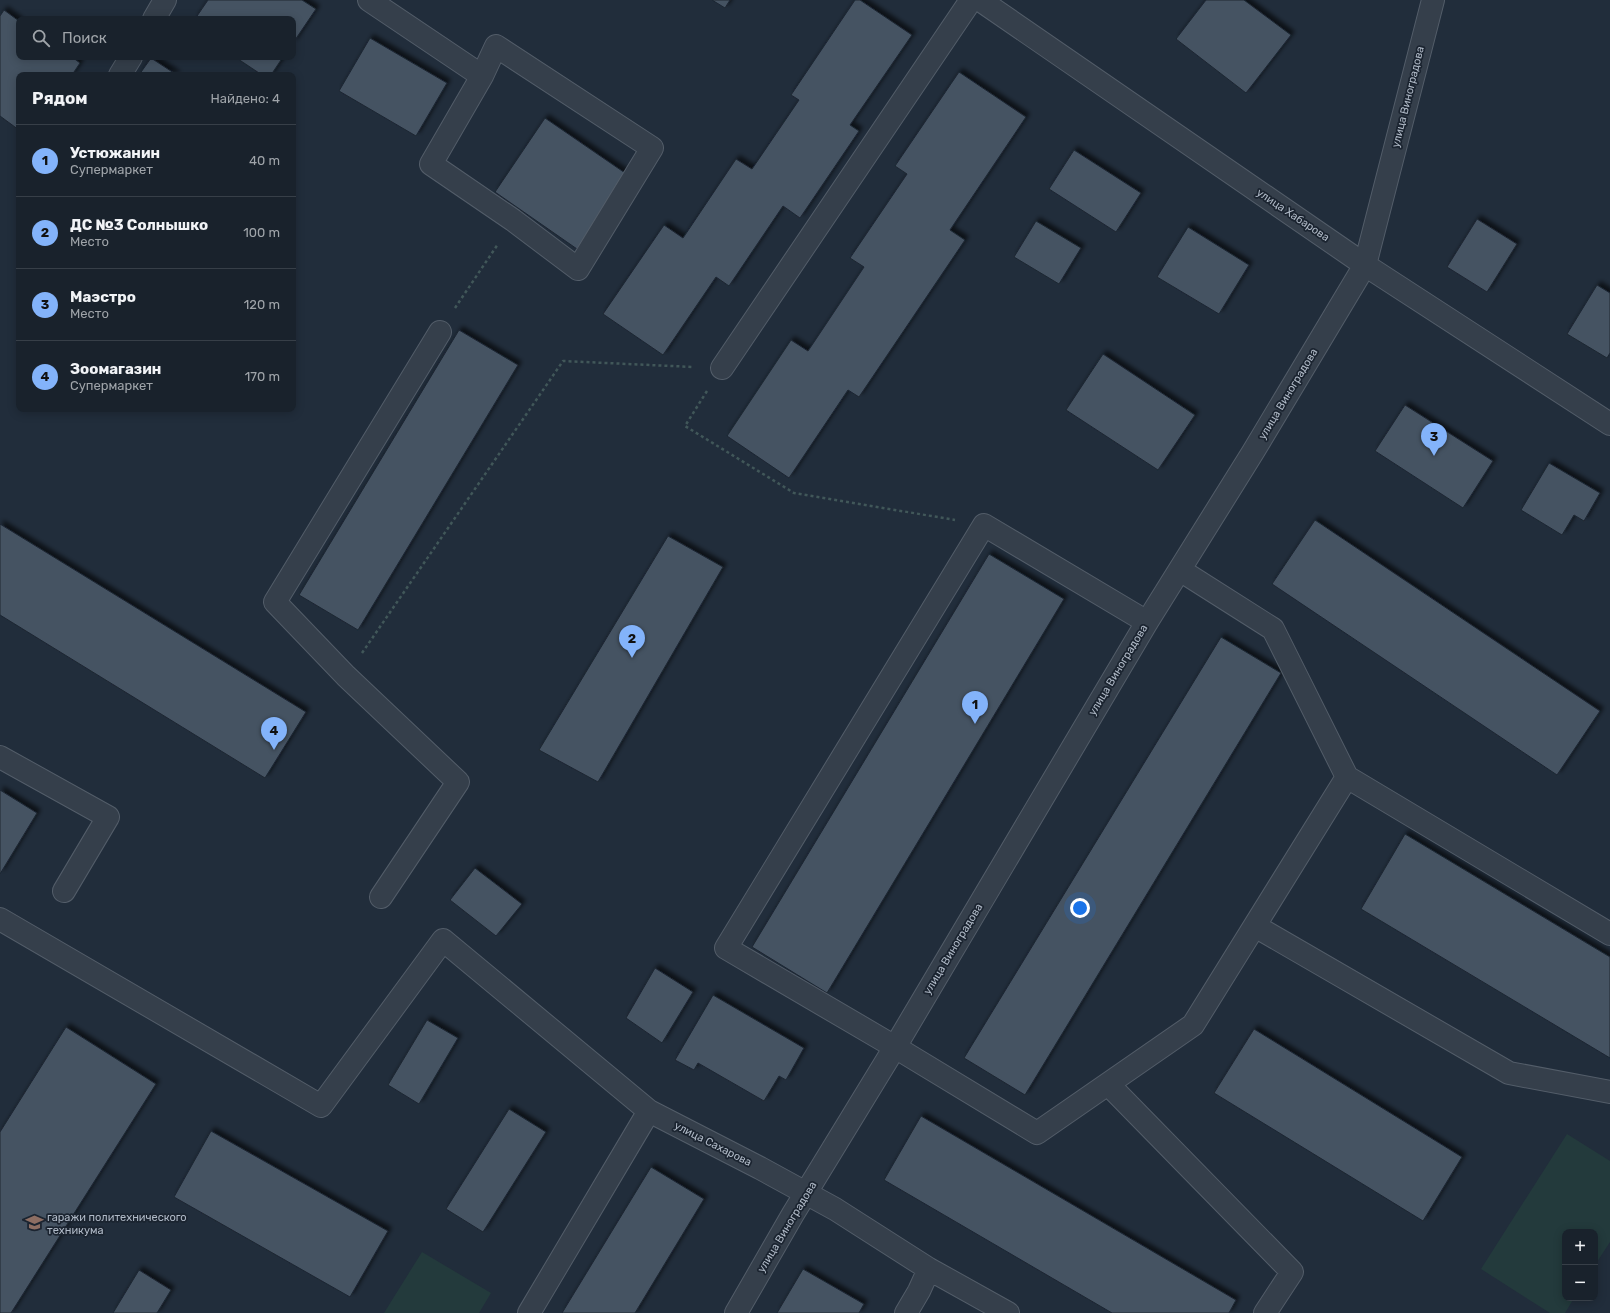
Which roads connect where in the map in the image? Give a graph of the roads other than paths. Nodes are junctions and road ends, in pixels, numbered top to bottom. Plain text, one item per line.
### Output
1 (165, 0) edge
2 (369, 0) edge
3 (971, 0) edge
4 (980, 0) edge
5 (1432, 1) edge
6 (156, 16) edge
7 (129, 60) edge
8 (122, 72) edge
9 (482, 76) junction
10 (1365, 265) junction
11 (440, 332) road end
12 (722, 368) road end
13 (1610, 424) edge
14 (1180, 570) junction
15 (1147, 622) junction
16 (0, 757) edge
17 (1348, 777) junction
18 (64, 892) dead end
19 (382, 897) dead end
20 (0, 919) edge
21 (1255, 926) junction
22 (1610, 934) edge
23 (895, 1047) junction
24 (1108, 1084) junction
25 (1610, 1092) edge
26 (649, 1112) junction
27 (806, 1194) junction
28 (929, 1269) junction
29 (529, 1313) edge
30 (736, 1313) edge
31 (906, 1313) edge
32 (1008, 1313) edge
33 (1265, 1313) edge

1 - 6 street
2 - 9 street
3 - 12 street
4 - 10 street, улица Хабарова
5 - 10 street, улица Виноградова
7 - 8 street
9 - 9 street
10 - 13 street, улица Хабарова
10 - 14 street, улица Виноградова
11 - 19 street
14 - 15 street, улица Виноградова
14 - 17 street
15 - 23 street, улица Виноградова
15 - 23 street
16 - 18 street
17 - 21 street
17 - 22 street
20 - 26 street, улица Сахарова
21 - 24 street
21 - 25 street
23 - 24 street
23 - 27 street, улица Виноградова
24 - 33 street
26 - 27 street, улица Сахарова
26 - 29 street
27 - 28 street, улица Сахарова
27 - 30 street, улица Виноградова
28 - 31 street
28 - 32 street, улица Сахарова

